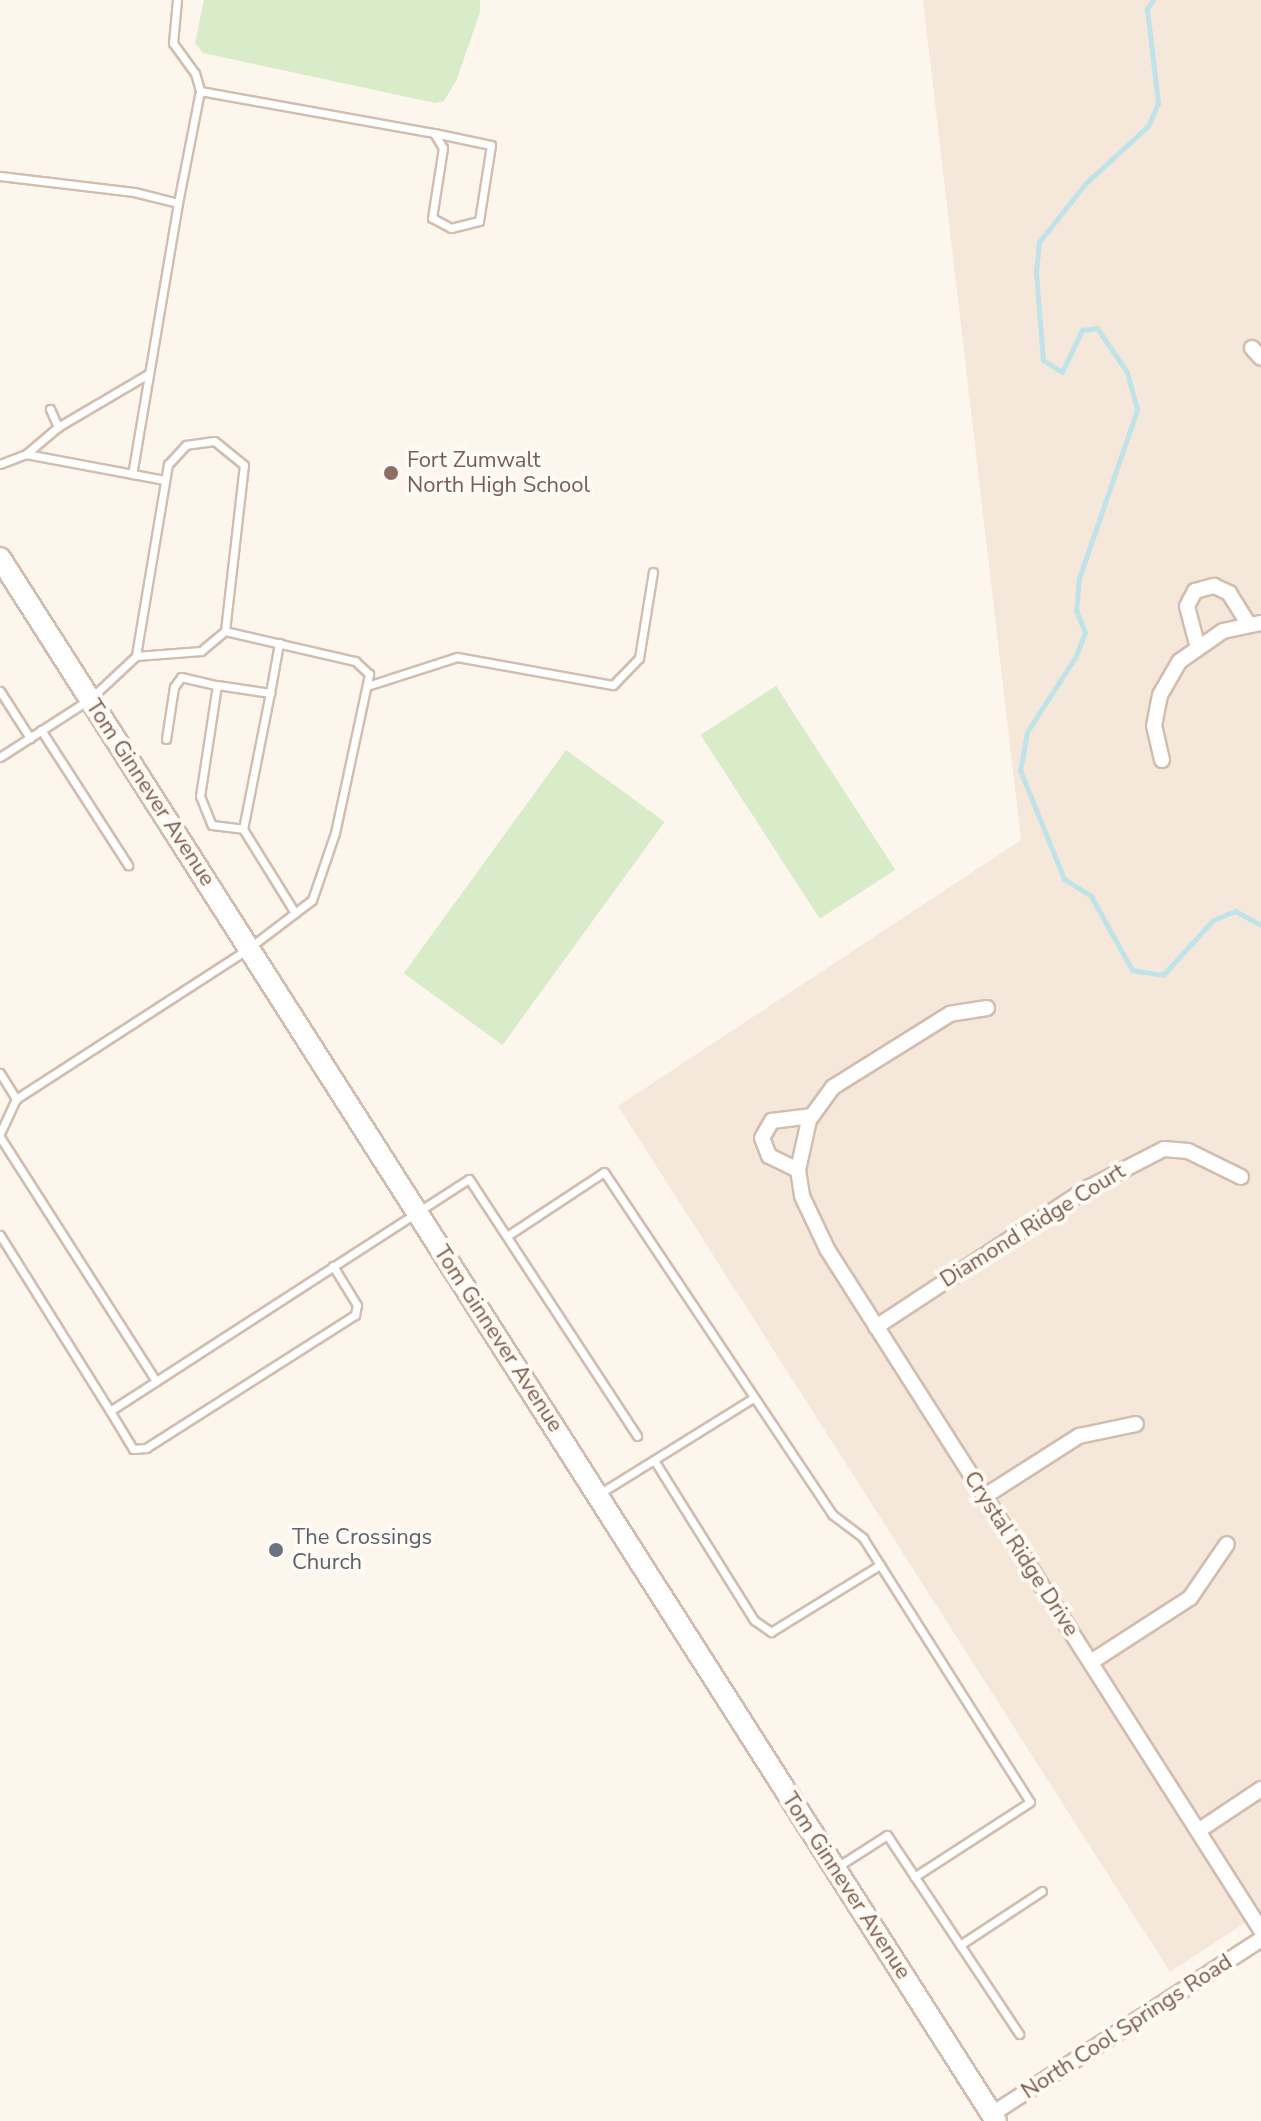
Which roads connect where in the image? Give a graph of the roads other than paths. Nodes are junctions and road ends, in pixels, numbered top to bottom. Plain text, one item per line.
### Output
1 (177, 0) edge
2 (200, 91) junction
3 (434, 133) junction
4 (0, 176) edge
5 (178, 203) junction
6 (148, 374) junction
7 (50, 409) dead end
8 (58, 427) junction
9 (26, 454) junction
10 (0, 464) edge
11 (132, 474) junction
12 (165, 480) junction
13 (0, 558) edge
14 (653, 572) dead end
15 (1255, 624) edge
16 (225, 631) junction
17 (279, 643) junction
18 (1198, 648) junction
19 (136, 656) junction
20 (217, 685) junction
21 (367, 686) junction
22 (0, 691) edge
23 (270, 693) junction
24 (90, 699) junction
25 (41, 730) junction
26 (30, 738) junction
27 (166, 739) dead end
28 (0, 757) edge
29 (1162, 760) dead end
30 (243, 829) junction
31 (128, 865) dead end
32 (295, 913) junction
33 (249, 948) junction
34 (987, 1008) dead end
35 (0, 1073) edge
36 (16, 1099) junction
37 (812, 1116) junction
38 (0, 1135) edge
39 (798, 1170) junction
40 (1241, 1177) dead end
41 (417, 1212) junction
42 (0, 1235) edge
43 (507, 1236) junction
44 (333, 1266) junction
45 (876, 1327) junction
46 (156, 1381) junction
47 (753, 1398) junction
48 (110, 1411) junction
49 (1136, 1424) dead end
50 (637, 1436) dead end
51 (654, 1460) junction
52 (597, 1495) junction
53 (985, 1496) junction
54 (1227, 1544) dead end
55 (880, 1565) junction
56 (1091, 1662) junction
57 (1261, 1789) edge
58 (1198, 1831) junction
59 (835, 1868) junction
60 (914, 1877) junction
61 (1042, 1891) dead end
62 (1261, 1930) edge
63 (1261, 1939) edge
64 (960, 1945) junction
65 (1019, 2034) dead end
66 (994, 2118) edge

1 - 2 lane
2 - 3 lane
2 - 5 lane
3 - 3 lane
4 - 5 lane
5 - 6 lane
6 - 8 lane
6 - 11 lane
7 - 8 lane
8 - 9 lane
9 - 10 lane
9 - 11 lane
11 - 12 lane
12 - 16 lane
12 - 19 lane
13 - 24 main road, Tom Ginnever Avenue
14 - 21 lane
15 - 18 street
15 - 18 street
16 - 17 lane
16 - 19 lane
17 - 21 lane
17 - 23 lane
18 - 29 street
19 - 24 lane
20 - 23 lane
20 - 27 lane
20 - 30 lane
21 - 32 lane
22 - 26 lane
23 - 30 lane
24 - 25 lane
24 - 33 main road, Tom Ginnever Avenue
25 - 26 lane
25 - 31 lane
26 - 28 lane
30 - 32 lane
32 - 33 lane
33 - 36 lane
33 - 41 main road, Tom Ginnever Avenue
34 - 37 street, Crystal Ridge Drive
35 - 36 lane
36 - 38 lane
37 - 39 street, Crystal Ridge Drive
37 - 39 street
38 - 46 lane
39 - 45 street, Crystal Ridge Drive
40 - 45 street, Diamond Ridge Court
41 - 43 lane
41 - 44 lane
41 - 52 main road, Tom Ginnever Avenue
42 - 48 lane
43 - 47 lane
43 - 50 lane
44 - 46 lane
44 - 48 lane
45 - 53 street, Crystal Ridge Drive
46 - 48 lane
47 - 51 lane
47 - 55 lane
49 - 53 street
51 - 52 lane
51 - 55 lane
52 - 59 main road, Tom Ginnever Avenue
53 - 56 street, Crystal Ridge Drive
54 - 56 street
55 - 60 lane
56 - 58 street, Crystal Ridge Drive
57 - 58 street
58 - 62 street, Crystal Ridge Drive
59 - 60 lane
59 - 66 main road, Tom Ginnever Avenue
60 - 64 lane
61 - 64 lane
63 - 66 street, North Cool Springs Road
64 - 65 lane

